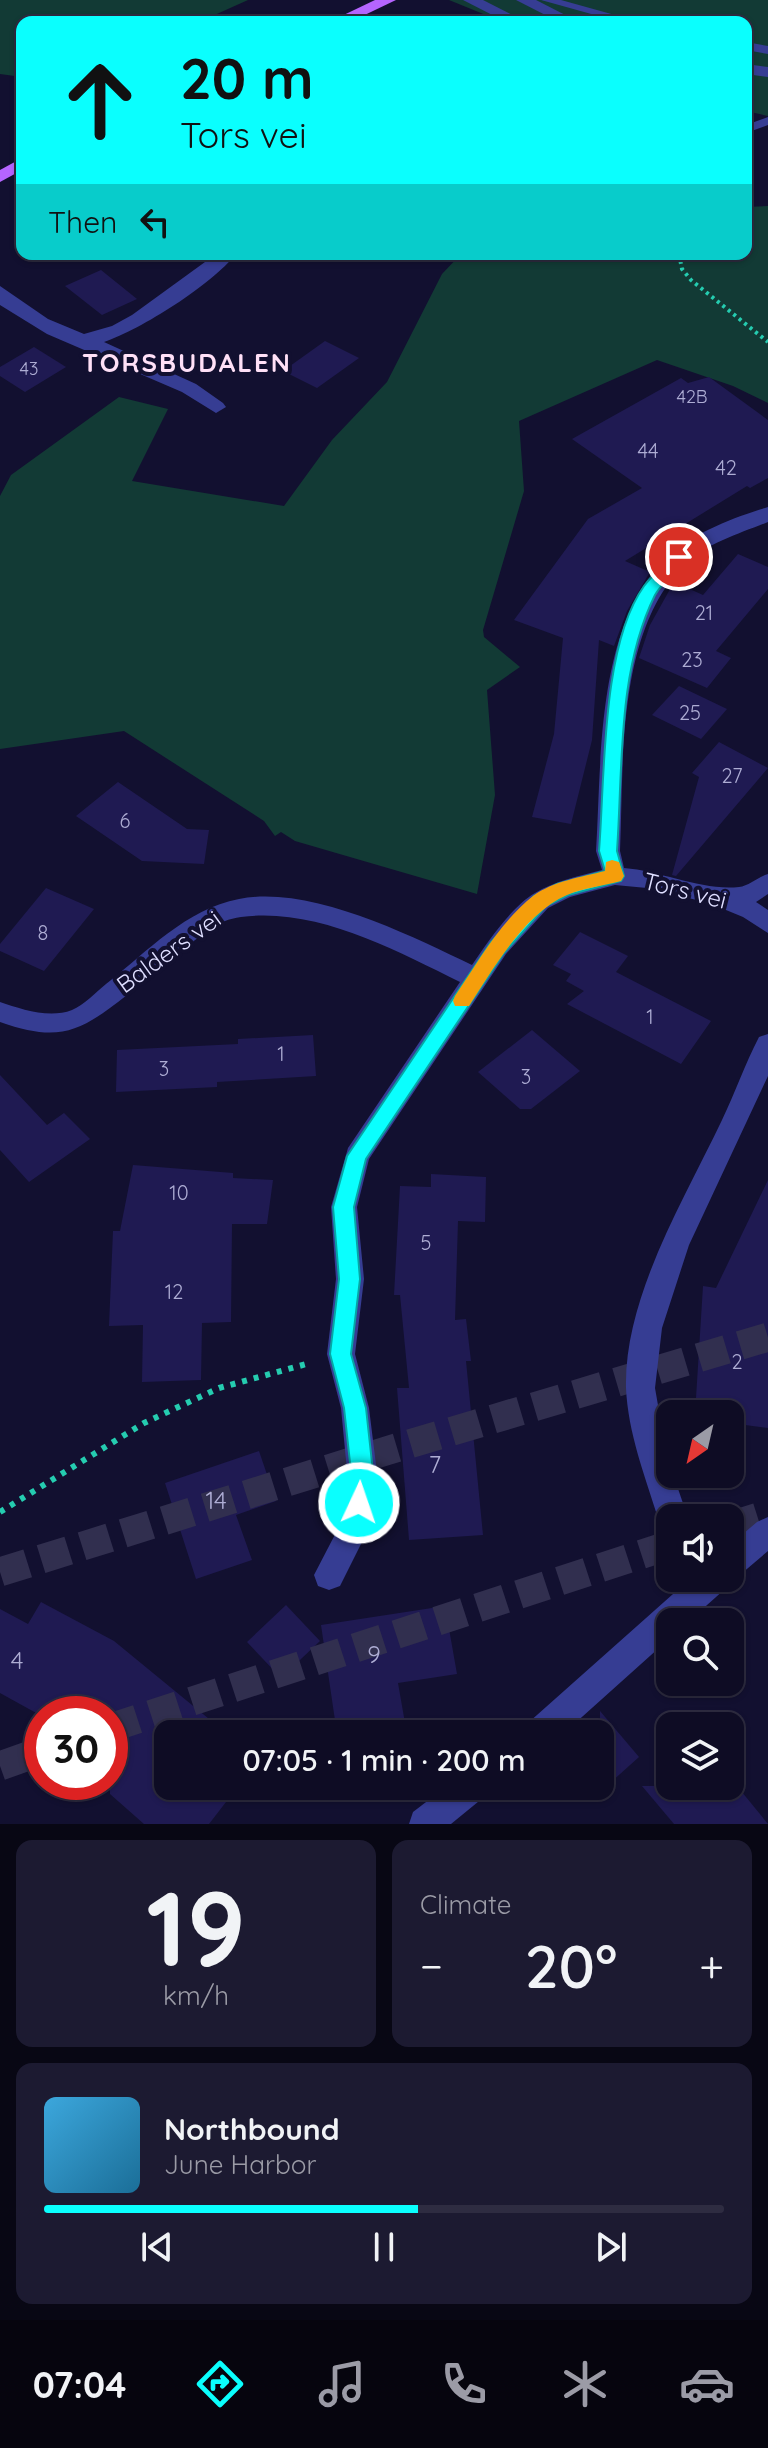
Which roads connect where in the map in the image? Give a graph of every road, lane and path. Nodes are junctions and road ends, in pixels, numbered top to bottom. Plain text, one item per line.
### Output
1 (388, 0) edge
2 (471, 0) edge
3 (524, 0) edge
4 (547, 0) edge
5 (351, 16) edge
6 (505, 16) edge
7 (558, 16) edge
8 (610, 16) edge
9 (220, 260) edge
10 (680, 260) edge
11 (0, 291) edge
12 (84, 340) junction
13 (768, 342) edge
14 (216, 407) dead end
15 (768, 514) edge
16 (615, 876) junction
17 (768, 883) edge
18 (713, 895) junction
19 (768, 924) edge
20 (477, 979) junction
21 (0, 1012) edge
22 (768, 1044) edge
23 (341, 1354) junction
24 (669, 1504) edge
25 (0, 1512) edge
26 (768, 1532) edge
27 (744, 1552) edge
28 (329, 1575) dead end
29 (684, 1592) edge
30 (553, 1720) edge
31 (455, 1800) edge
32 (425, 1824) edge

1 - 5 main road
2 - 6 street
3 - 7 street
4 - 8 lane
9 - 12 street
10 - 13 path
11 - 12 street
12 - 14 street
15 - 16 street
16 - 18 street, Tors vei
16 - 20 street, Tors vei
17 - 18 street
18 - 19 street, Tors vei
20 - 21 street, Balders vei
20 - 23 street, Tors vei
22 - 24 street
23 - 25 path
23 - 28 street
26 - 27 street
29 - 30 street
31 - 32 street

